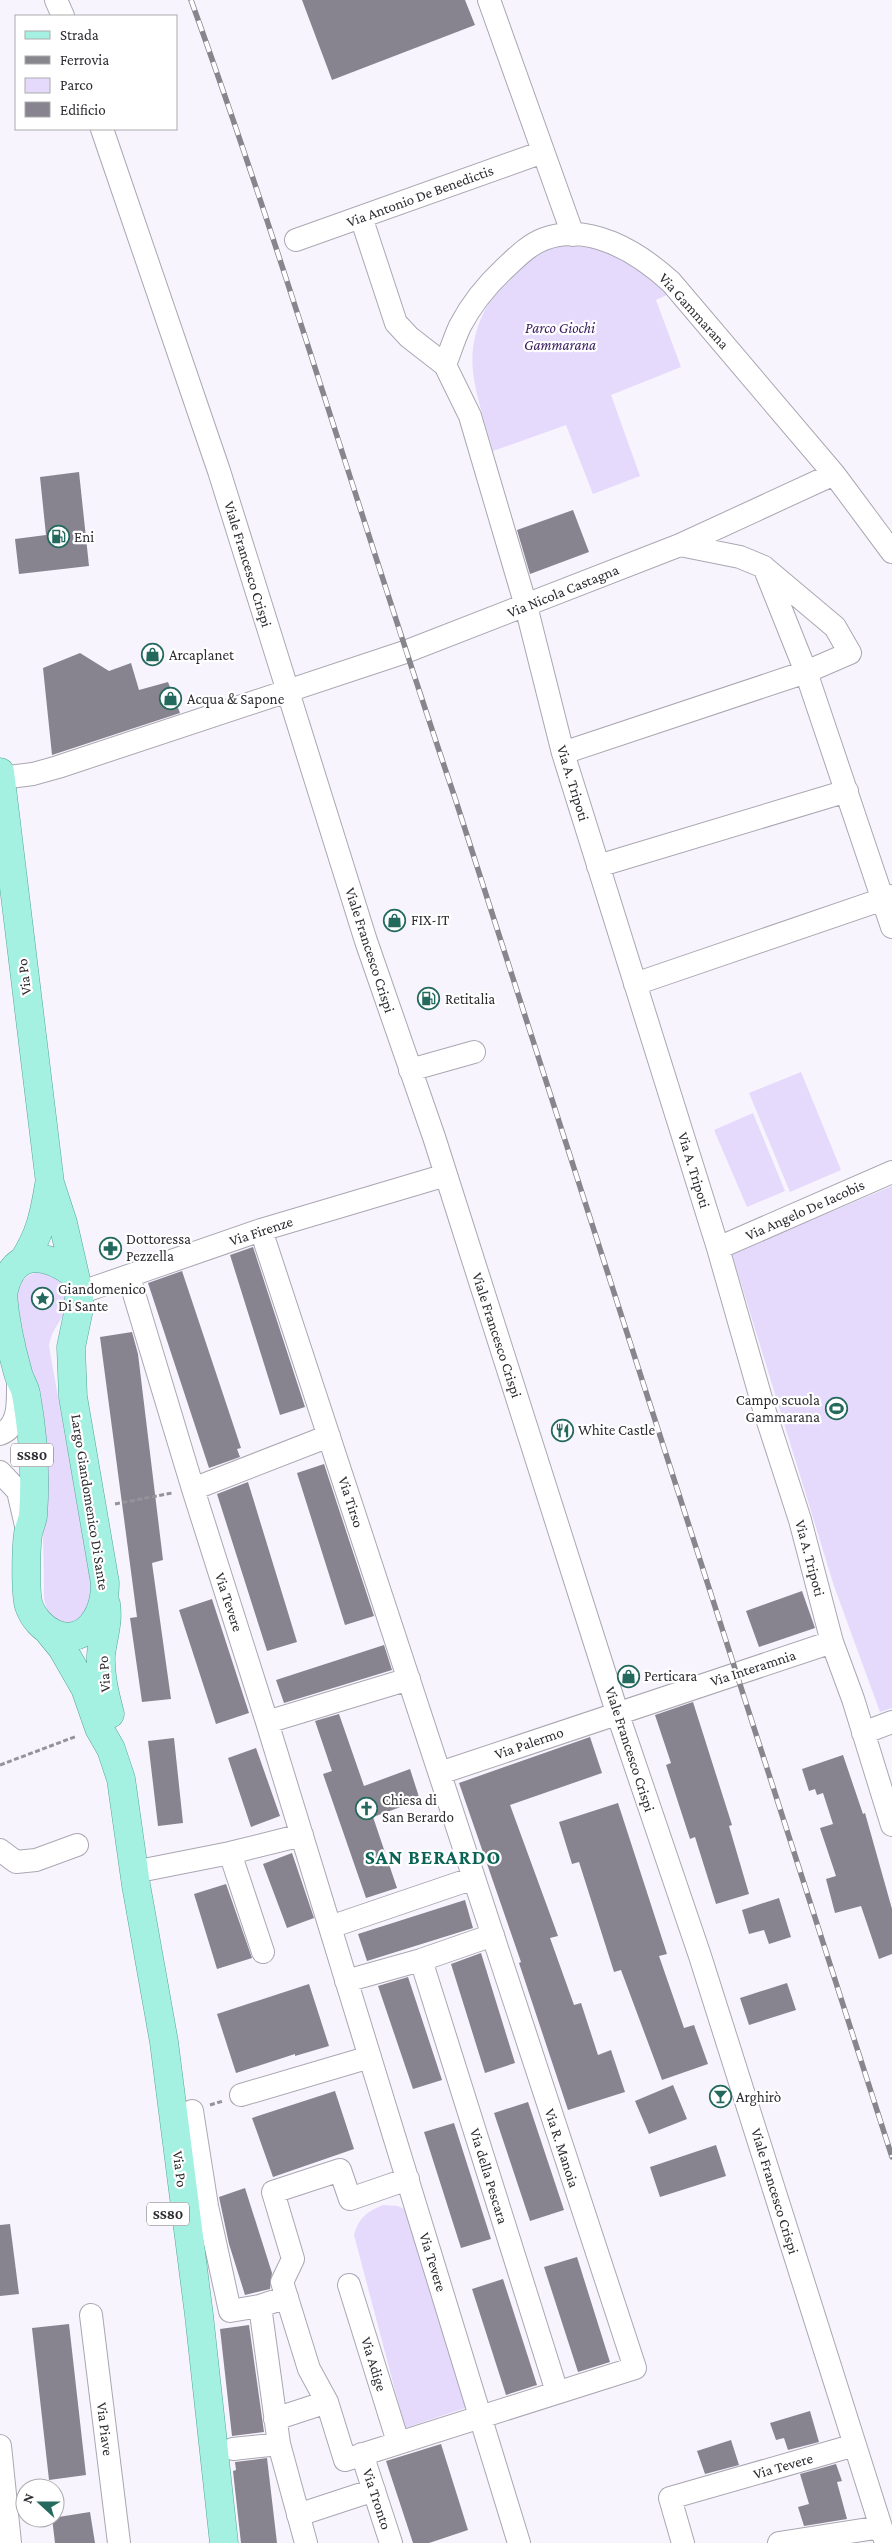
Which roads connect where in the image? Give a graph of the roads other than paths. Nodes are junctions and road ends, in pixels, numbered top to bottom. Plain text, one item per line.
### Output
1 (56, 0) edge
2 (490, 0) edge
3 (63, 15) edge
4 (102, 130) edge
5 (543, 152) junction
6 (361, 217) junction
7 (572, 235) junction
8 (296, 240) dead end
9 (445, 365) junction
10 (834, 474) junction
11 (680, 545) junction
12 (892, 552) edge
13 (764, 567) junction
14 (526, 606) junction
15 (806, 672) junction
16 (287, 692) junction
17 (563, 753) junction
18 (0, 772) edge
19 (1, 778) edge
20 (847, 791) junction
21 (598, 866) junction
22 (887, 898) edge
23 (892, 927) edge
24 (635, 984) junction
25 (474, 1052) dead end
26 (410, 1070) junction
27 (892, 1172) edge
28 (446, 1175) junction
29 (50, 1183) junction
30 (261, 1230) junction
31 (718, 1248) junction
32 (23, 1261) junction
33 (130, 1277) junction
34 (76, 1283) junction
35 (18, 1376) junction
36 (0, 1434) edge
37 (329, 1436) junction
38 (0, 1472) edge
39 (193, 1489) junction
40 (28, 1535) junction
41 (105, 1600) junction
42 (49, 1632) junction
43 (832, 1642) junction
44 (409, 1678) junction
45 (618, 1712) junction
46 (267, 1722) junction
47 (892, 1722) edge
48 (863, 1733) junction
49 (112, 1749) junction
50 (440, 1774) junction
51 (892, 1825) edge
52 (302, 1835) junction
53 (77, 1845) dead end
54 (0, 1850) edge
55 (230, 1853) junction
56 (135, 1878) junction
57 (474, 1878) junction
58 (330, 1927) junction
59 (493, 1935) junction
60 (263, 1952) dead end
61 (421, 1960) junction
62 (346, 1981) junction
63 (370, 2057) junction
64 (241, 2095) dead end
65 (192, 2111) dead end
66 (408, 2180) junction
67 (349, 2285) dead end
68 (287, 2298) junction
69 (260, 2306) junction
70 (91, 2315) dead end
71 (557, 2392) junction
72 (327, 2402) junction
73 (480, 2416) junction
74 (276, 2419) junction
75 (398, 2442) junction
76 (279, 2444) junction
77 (855, 2445) junction
78 (0, 2446) edge
79 (233, 2449) dead end
80 (362, 2454) junction
81 (374, 2490) junction
82 (298, 2515) junction
83 (883, 2535) edge
84 (513, 2542) edge
85 (10, 2543) edge
86 (119, 2543) edge
87 (207, 2543) edge
88 (224, 2543) edge
89 (306, 2543) edge
90 (391, 2543) edge
91 (683, 2543) edge
92 (779, 2543) edge

1 - 3 street
2 - 5 street
4 - 16 street, Viale Francesco Crispi
5 - 6 street, Via Antonio De Benedictis
5 - 7 street
6 - 8 street, Via Antonio De Benedictis
6 - 9 street
7 - 9 street, Via Gammarana
7 - 10 street, Via Gammarana
9 - 14 street, Via A. Tripoti
10 - 11 street, Via Nicola Castagna
10 - 12 street, Via Gammarana
11 - 13 street
11 - 14 street, Via Nicola Castagna
13 - 15 street
13 - 15 street
14 - 16 street, Via Nicola Castagna
14 - 17 street, Via A. Tripoti
15 - 17 street
15 - 20 street
16 - 19 street, Via Nicola Castagna
16 - 26 street, Viale Francesco Crispi
17 - 21 street, Via A. Tripoti
18 - 19 main road, Via Po / SS80
19 - 29 main road, Via Po / SS80
20 - 21 street
20 - 22 street
21 - 24 street, Via A. Tripoti
22 - 23 street
22 - 24 street
24 - 31 street, Via A. Tripoti
25 - 26 street
26 - 28 street, Viale Francesco Crispi
27 - 31 street, Via Angelo De Iacobis
28 - 30 street, Via Firenze
28 - 45 street, Viale Francesco Crispi
29 - 32 main road, Via Po / SS80
29 - 34 main road, Via Po / SS80
30 - 33 street, Via Firenze
30 - 37 street, Via Tirso
31 - 43 street, Via A. Tripoti
32 - 34 main road
32 - 35 main road, SS80
33 - 34 street, Via Firenze
33 - 39 street, Via Tevere
34 - 41 main road, Largo Giandomenico Di Sante / SS80
35 - 36 street
35 - 40 main road, SS80
37 - 39 street
37 - 44 street, Via Tirso
38 - 40 street
39 - 46 street, Via Tevere
40 - 42 main road, SS80
41 - 42 main road, Largo Giandomenico Di Sante
41 - 49 main road, Via Po / SS80
42 - 49 main road, Via Po / SS80
43 - 45 street, Via Interamnia
43 - 48 street, Via A. Tripoti
44 - 46 street
44 - 50 street, Via Tirso
45 - 50 street, Via Palermo
45 - 77 street, Viale Francesco Crispi
46 - 52 street, Via Tevere
47 - 48 street
48 - 51 street, Via A. Tripoti
49 - 56 main road, Via Po / SS80
50 - 57 street, Via R. Manoia
52 - 55 street
52 - 58 street, Via Tevere
53 - 54 street
55 - 56 street
55 - 60 street
56 - 87 main road, Via Po / SS80
56 - 88 main road, Via Po / SS80
57 - 58 street
57 - 59 street, Via R. Manoia
58 - 62 street, Via Tevere
59 - 61 street
59 - 71 street, Via R. Manoia
61 - 62 street
61 - 71 street, Via della Pescara
62 - 63 street, Via Tevere
63 - 64 street
63 - 66 street, Via Tevere
65 - 69 street
66 - 68 street
66 - 73 street, Via Tevere
67 - 75 street, Via Adige
68 - 69 street
68 - 72 street
69 - 74 street
70 - 86 street, Via Piave
71 - 73 street, Via R. Manoia
72 - 74 street
72 - 80 street
73 - 75 street, Via R. Manoia
73 - 84 street, Via Tevere
74 - 76 street
75 - 80 street, Via R. Manoia
76 - 79 street
76 - 82 street
77 - 83 street, Viale Francesco Crispi
77 - 91 street, Via Tevere
78 - 85 street
80 - 81 street, Via Tronto
81 - 82 street
81 - 90 street, Via Tronto
82 - 89 street
83 - 92 street

